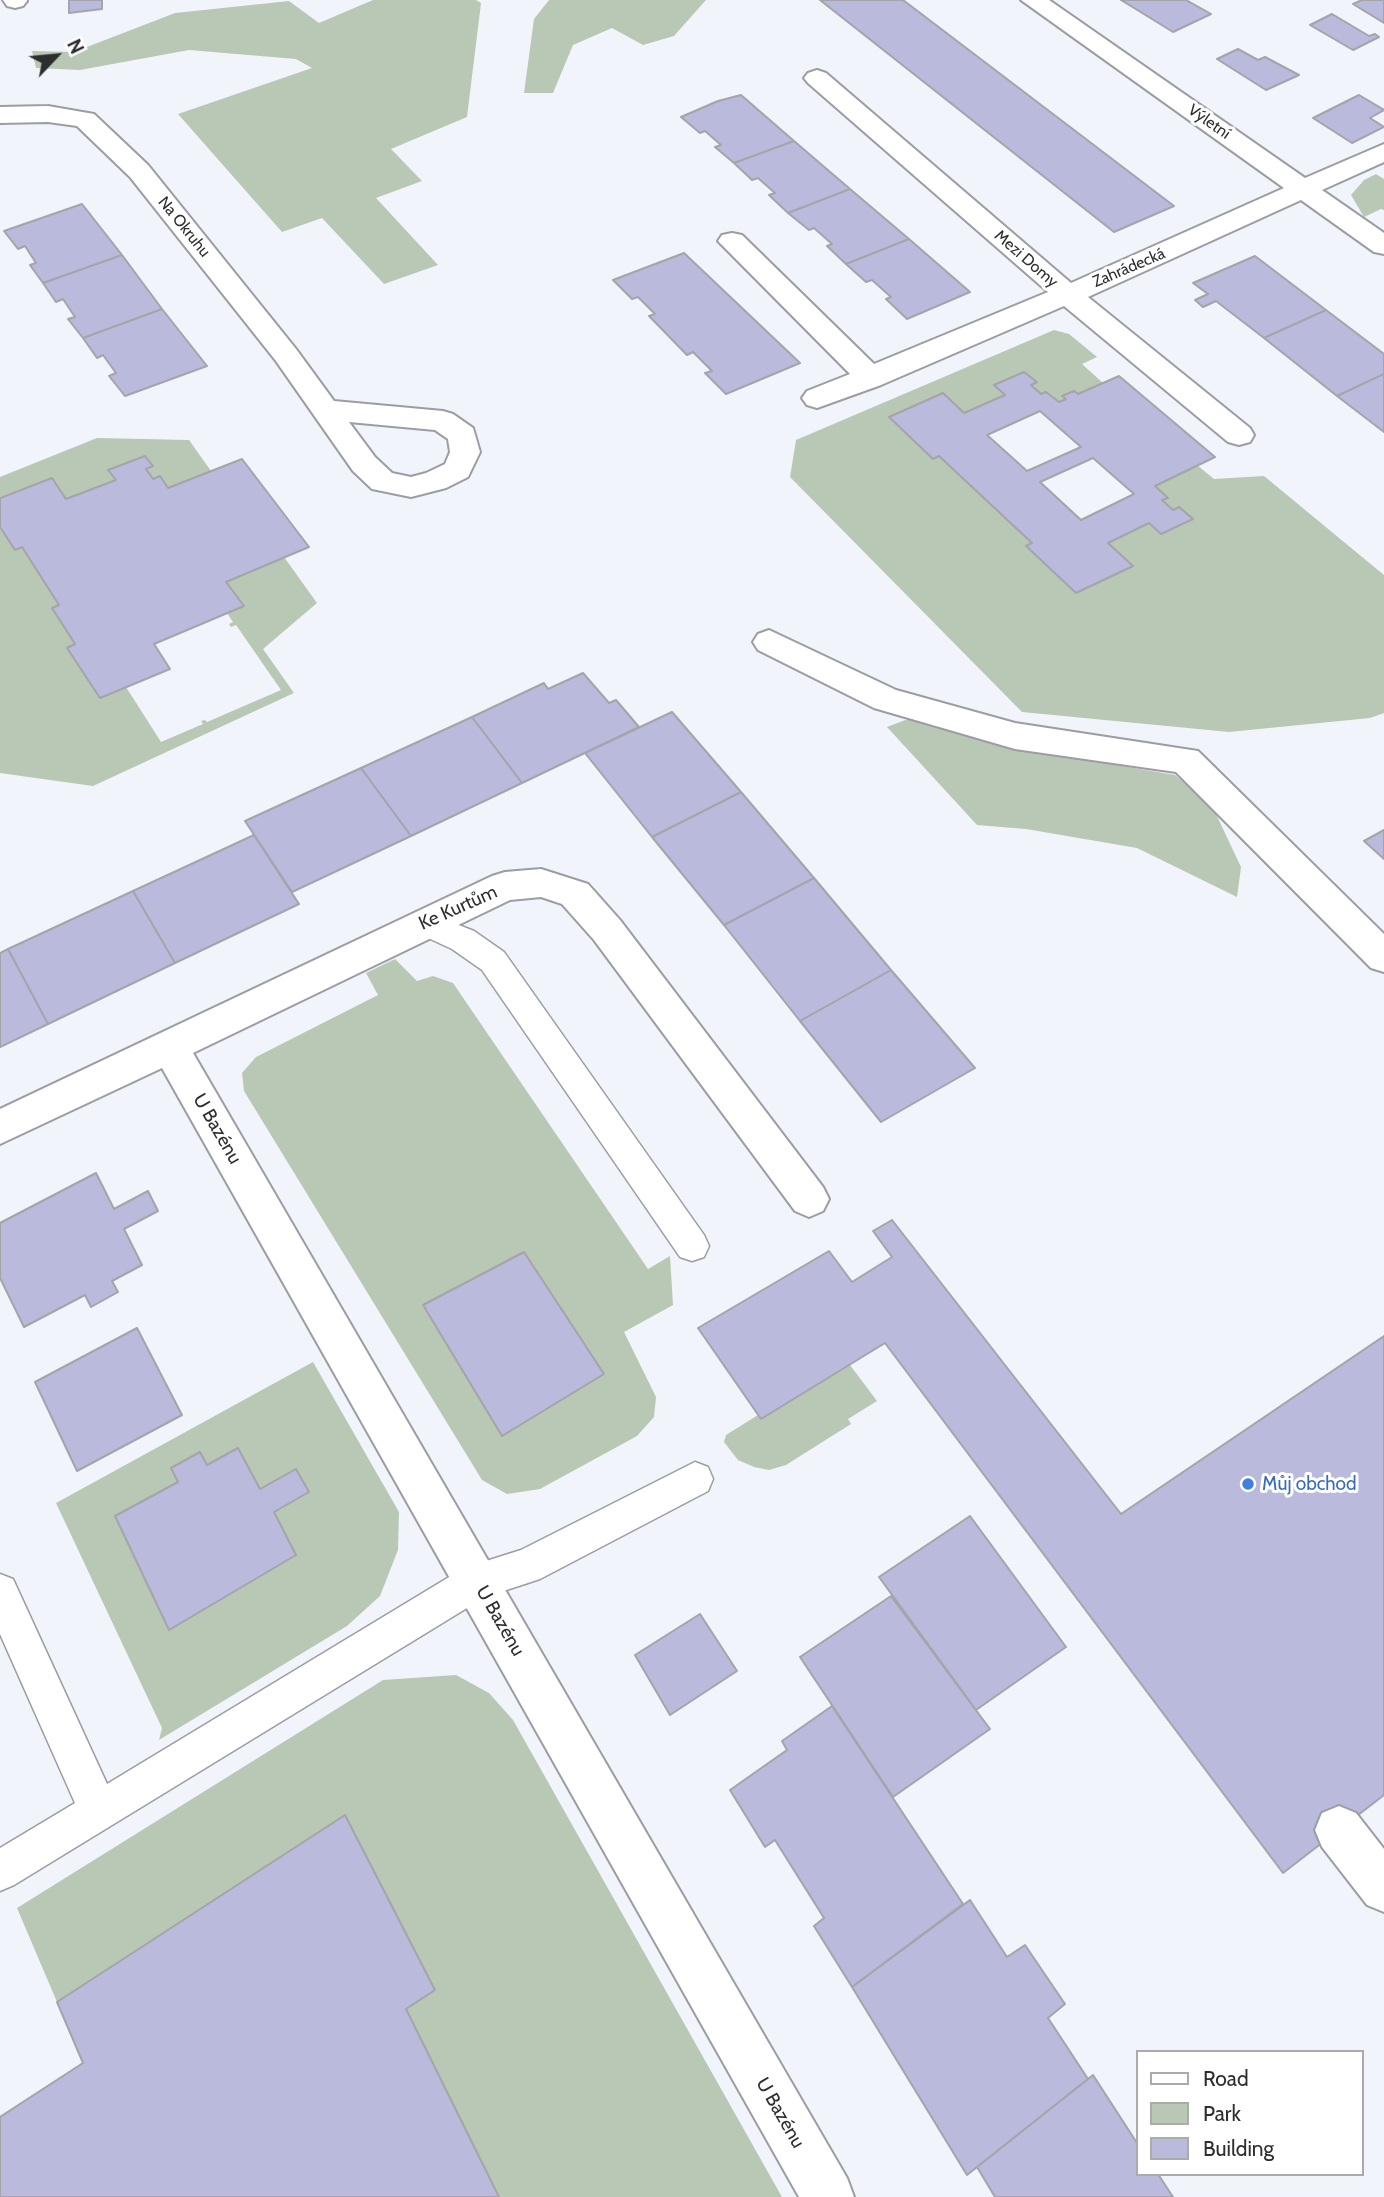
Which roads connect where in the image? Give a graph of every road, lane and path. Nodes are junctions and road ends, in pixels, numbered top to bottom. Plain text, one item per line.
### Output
1 (1033, 0) edge
2 (817, 78) dead end
3 (0, 116) edge
4 (1384, 152) edge
5 (1306, 189) junction
6 (732, 242) dead end
7 (1384, 246) edge
8 (1066, 294) junction
9 (872, 378) junction
10 (817, 398) dead end
11 (327, 410) dead end
12 (1239, 435) dead end
13 (769, 642) dead end
14 (423, 923) junction
15 (1384, 957) edge
16 (169, 1046) junction
17 (0, 1127) edge
18 (809, 1199) dead end
19 (692, 1246) dead end
20 (695, 1479) dead end
21 (477, 1581) junction
22 (0, 1592) edge
23 (99, 1811) junction
24 (1339, 1830) dead end
25 (0, 1871) edge
26 (1384, 1888) edge
27 (828, 2197) edge

1 - 5 street, Výletní
2 - 8 street, Mezi Domy
3 - 11 street, Na Okruhu
4 - 5 street, Zahrádecká
5 - 7 street, Výletní
5 - 8 street, Zahrádecká
6 - 9 street
8 - 9 street, Zahrádecká
8 - 12 street, Mezi Domy
9 - 10 street, Zahrádecká
13 - 15 street
14 - 16 street, Ke Kurtům
14 - 18 street, Ke Kurtům
14 - 19 lane
16 - 17 street, Ke Kurtům
16 - 21 street, U Bazénu
20 - 21 lane
21 - 23 lane
21 - 27 street, U Bazénu
22 - 23 lane
23 - 25 lane
24 - 26 street

